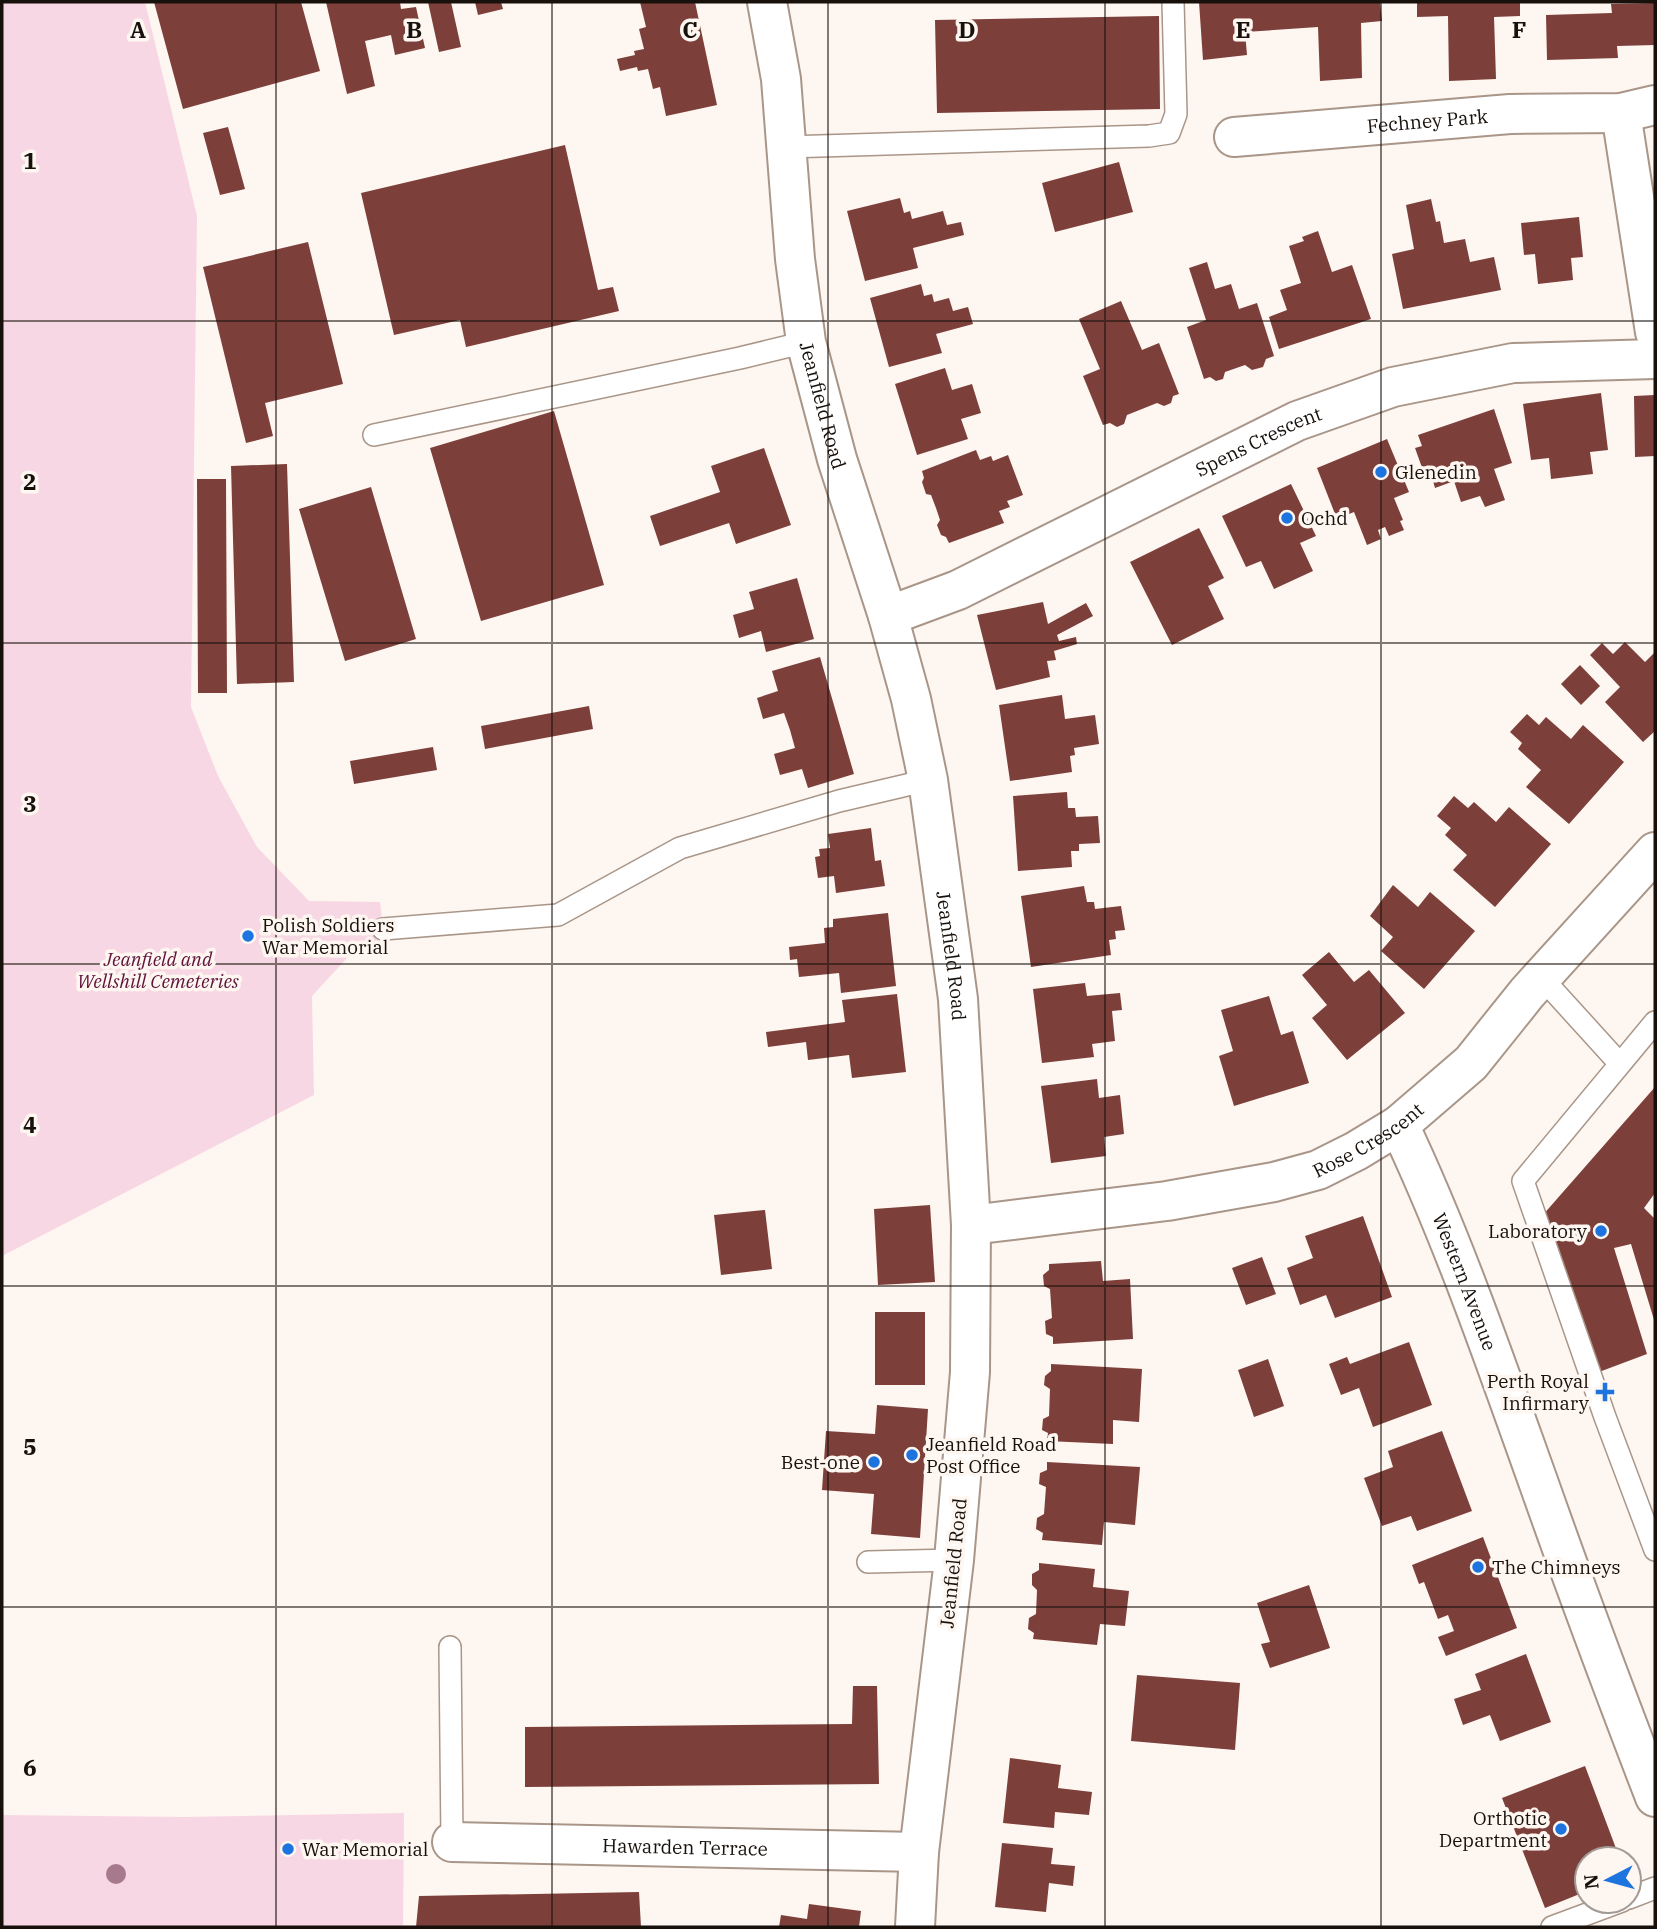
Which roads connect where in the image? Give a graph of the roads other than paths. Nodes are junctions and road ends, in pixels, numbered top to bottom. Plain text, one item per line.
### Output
1 (767, 2) edge
2 (1173, 2) edge
3 (1638, 109) edge
4 (1234, 137) dead end
5 (787, 147) junction
6 (1655, 332) edge
7 (806, 342) junction
8 (1655, 359) edge
9 (374, 435) dead end
10 (888, 616) junction
11 (928, 780) junction
12 (1655, 852) edge
13 (383, 929) dead end
14 (1541, 977) junction
15 (1655, 1022) edge
16 (1620, 1064) junction
17 (1399, 1125) junction
18 (971, 1225) junction
19 (1655, 1550) edge
20 (954, 1560) junction
21 (869, 1563) dead end
22 (450, 1647) dead end
23 (1646, 1746) edge
24 (1655, 1797) edge
25 (452, 1842) joint
26 (919, 1852) junction
27 (1584, 1915) edge
28 (915, 1927) edge
29 (1552, 1927) edge

1 - 5 street, Jeanfield Road
2 - 5 lane
3 - 4 street, Fechney Park
3 - 6 street, Fechney Park
5 - 7 street, Jeanfield Road
7 - 9 lane
7 - 10 street, Jeanfield Road
8 - 10 street, Spens Crescent
10 - 11 street, Jeanfield Road
11 - 13 lane
11 - 18 street, Jeanfield Road
12 - 14 street, Rose Crescent
14 - 16 lane
14 - 17 street, Rose Crescent
15 - 16 lane
16 - 19 lane
17 - 18 street, Rose Crescent
17 - 23 street, Western Avenue
18 - 20 street, Jeanfield Road
20 - 21 lane
20 - 26 street, Jeanfield Road
22 - 25 lane
23 - 24 street, Western Avenue
25 - 26 street, Hawarden Terrace
26 - 28 street, Jeanfield Road
27 - 29 lane

